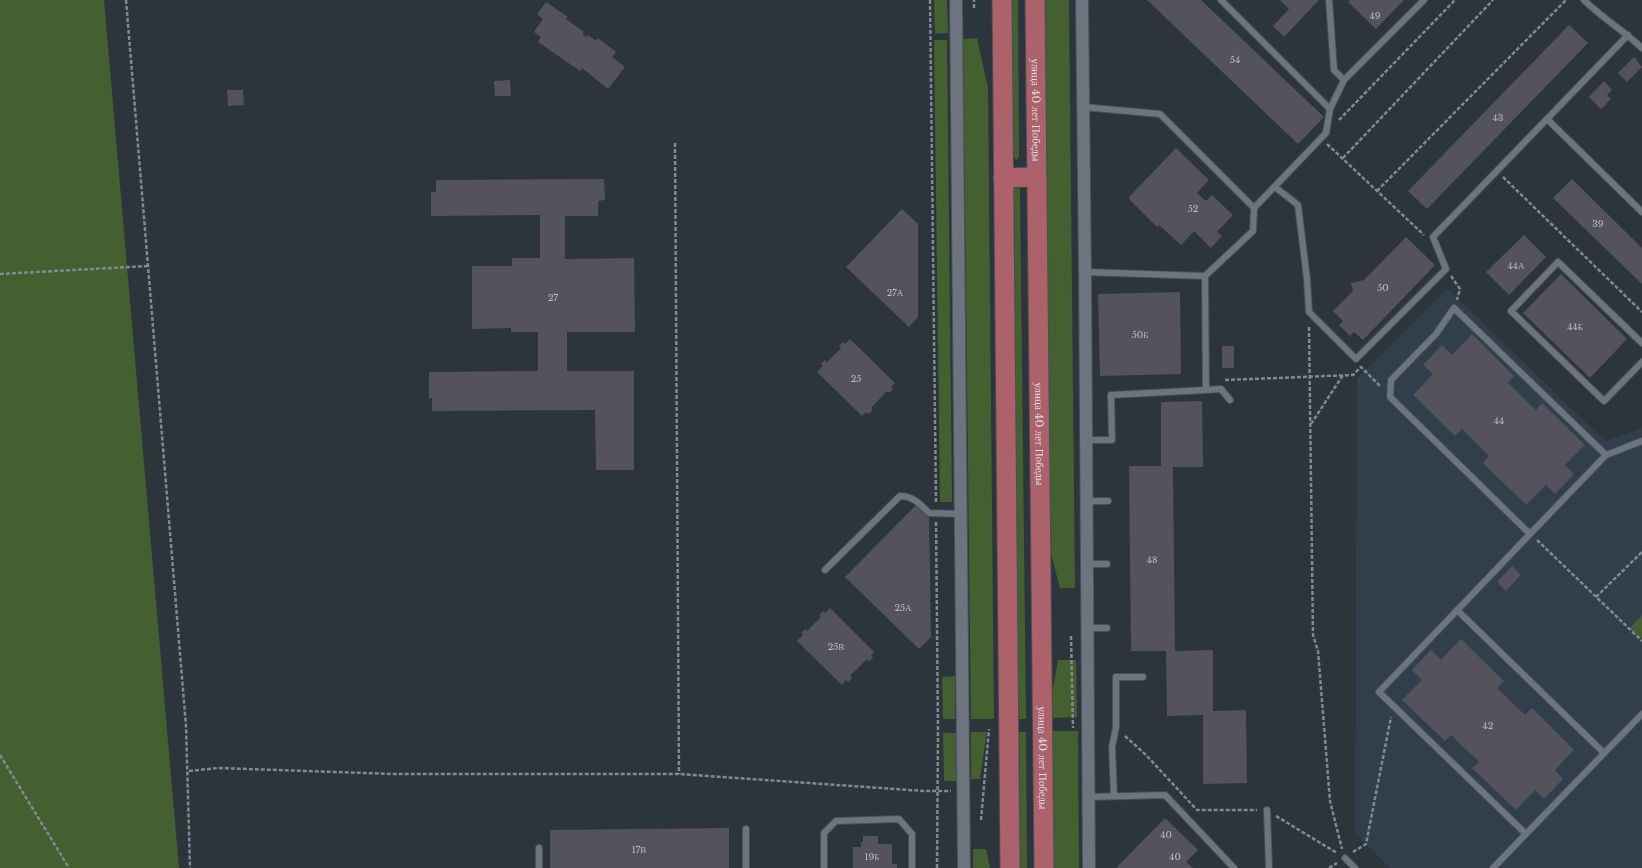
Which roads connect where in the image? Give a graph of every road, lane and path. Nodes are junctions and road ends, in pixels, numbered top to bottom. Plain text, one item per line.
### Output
1 (126, 0) edge
2 (930, 0) edge
3 (956, 0) edge
4 (974, 0) edge
5 (1002, 0) edge
6 (1035, 0) edge
7 (1082, 0) edge
8 (1221, 0) edge
9 (1329, 0) edge
10 (1424, 0) edge
11 (1455, 0) edge
12 (1493, 0) edge
13 (1566, 0) edge
14 (1584, 0) edge
15 (974, 8) dead end
16 (1628, 35) junction
17 (1642, 48) edge
18 (1344, 80) junction
19 (1083, 107) junction
20 (1330, 109) junction
21 (1547, 119) junction
22 (1326, 133) junction
23 (1321, 138) junction
24 (675, 143) dead end
25 (1343, 158) junction
26 (1497, 170) junction
27 (1037, 177) junction
28 (1003, 178) junction
29 (1275, 187) junction
30 (1377, 191) junction
31 (1254, 208) junction
32 (1642, 212) edge
33 (1425, 236) dead end
34 (148, 266) junction
35 (1446, 269) junction
36 (1085, 272) junction
37 (0, 274) edge
38 (1204, 276) junction
39 (1454, 308) junction
40 (1309, 312) junction
41 (1642, 312) edge
42 (1642, 343) edge
43 (1642, 362) edge
44 (1343, 375) junction
45 (1310, 376) junction
46 (1235, 380) dead end
47 (1206, 390) junction
48 (1390, 397) junction
49 (1230, 400) dead end
50 (1310, 425) junction
51 (1086, 440) junction
52 (1642, 441) edge
53 (1606, 455) junction
54 (1086, 501) junction
55 (1108, 501) dead end
56 (936, 514) junction
57 (961, 514) junction
58 (1530, 534) junction
59 (1642, 552) edge
60 (1086, 564) junction
61 (1107, 564) dead end
62 (825, 570) dead end
63 (1596, 597) junction
64 (1457, 610) junction
65 (1087, 628) junction
66 (1107, 628) dead end
67 (1071, 636) dead end
68 (1642, 641) edge
69 (1143, 677) dead end
70 (1393, 706) junction
71 (1642, 714) edge
72 (1116, 727) junction
73 (1073, 728) dead end
74 (989, 729) dead end
75 (1604, 753) junction
76 (0, 755) edge
77 (189, 771) junction
78 (679, 774) junction
79 (938, 791) junction
80 (964, 791) junction
81 (1088, 796) junction
82 (1114, 796) junction
83 (1267, 810) junction
84 (981, 820) dead end
85 (746, 829) dead end
86 (1526, 834) junction
87 (1366, 844) dead end
88 (539, 848) dead end
89 (1345, 858) junction
90 (69, 868) edge
91 (190, 868) edge
92 (539, 868) edge
93 (746, 868) edge
94 (824, 868) edge
95 (912, 868) edge
96 (937, 868) edge
97 (964, 868) edge
98 (1010, 868) edge
99 (1044, 868) edge
100 (1089, 868) edge
101 (1234, 868) edge
102 (1269, 868) edge
103 (1355, 868) edge
104 (1493, 868) edge

1 - 34 path
2 - 56 path
3 - 57 street
4 - 15 path
5 - 28 main road
6 - 27 main road, улица 40 лет Победы
7 - 19 street
8 - 20 lane
9 - 18 lane
10 - 18 lane
11 - 22 path
12 - 25 path
13 - 30 path
14 - 16 lane
16 - 17 lane
16 - 21 lane
18 - 20 lane
19 - 31 lane
19 - 36 street
20 - 22 lane
21 - 26 lane
21 - 32 lane
22 - 23 lane
23 - 25 path
23 - 29 lane
24 - 78 path
25 - 30 path
26 - 35 lane
26 - 41 path
27 - 28 main road
27 - 99 main road, улица 40 лет Победы
28 - 98 main road
29 - 31 lane
29 - 40 lane
30 - 33 path
31 - 38 lane
34 - 37 path
34 - 77 path
35 - 39 path
35 - 40 lane
36 - 38 lane
36 - 51 street
38 - 47 lane
39 - 48 lane
39 - 53 lane
40 - 45 path
42 - 43 lane
44 - 45 path
44 - 48 path
44 - 50 path
45 - 46 path
45 - 50 path
47 - 49 lane
47 - 51 lane
48 - 58 lane
50 - 89 path
51 - 54 street
52 - 53 lane
53 - 58 lane
54 - 55 lane
54 - 60 street
56 - 57 lane
56 - 62 lane
56 - 79 path
57 - 80 street
58 - 63 path
58 - 64 lane
59 - 63 path
60 - 61 lane
60 - 65 street
63 - 68 path
64 - 70 lane
64 - 75 lane
65 - 66 lane
65 - 81 street
67 - 73 path
69 - 72 lane
70 - 86 lane
70 - 87 path
71 - 75 lane
72 - 82 lane
72 - 83 path
74 - 84 path
75 - 86 lane
76 - 90 path
77 - 78 path
77 - 91 path
78 - 79 path
79 - 80 path
79 - 96 path
80 - 97 street
81 - 82 lane
81 - 100 street
82 - 101 lane
83 - 89 path
83 - 102 lane
85 - 93 lane
86 - 104 lane
88 - 92 lane
89 - 103 lane
94 - 95 lane

